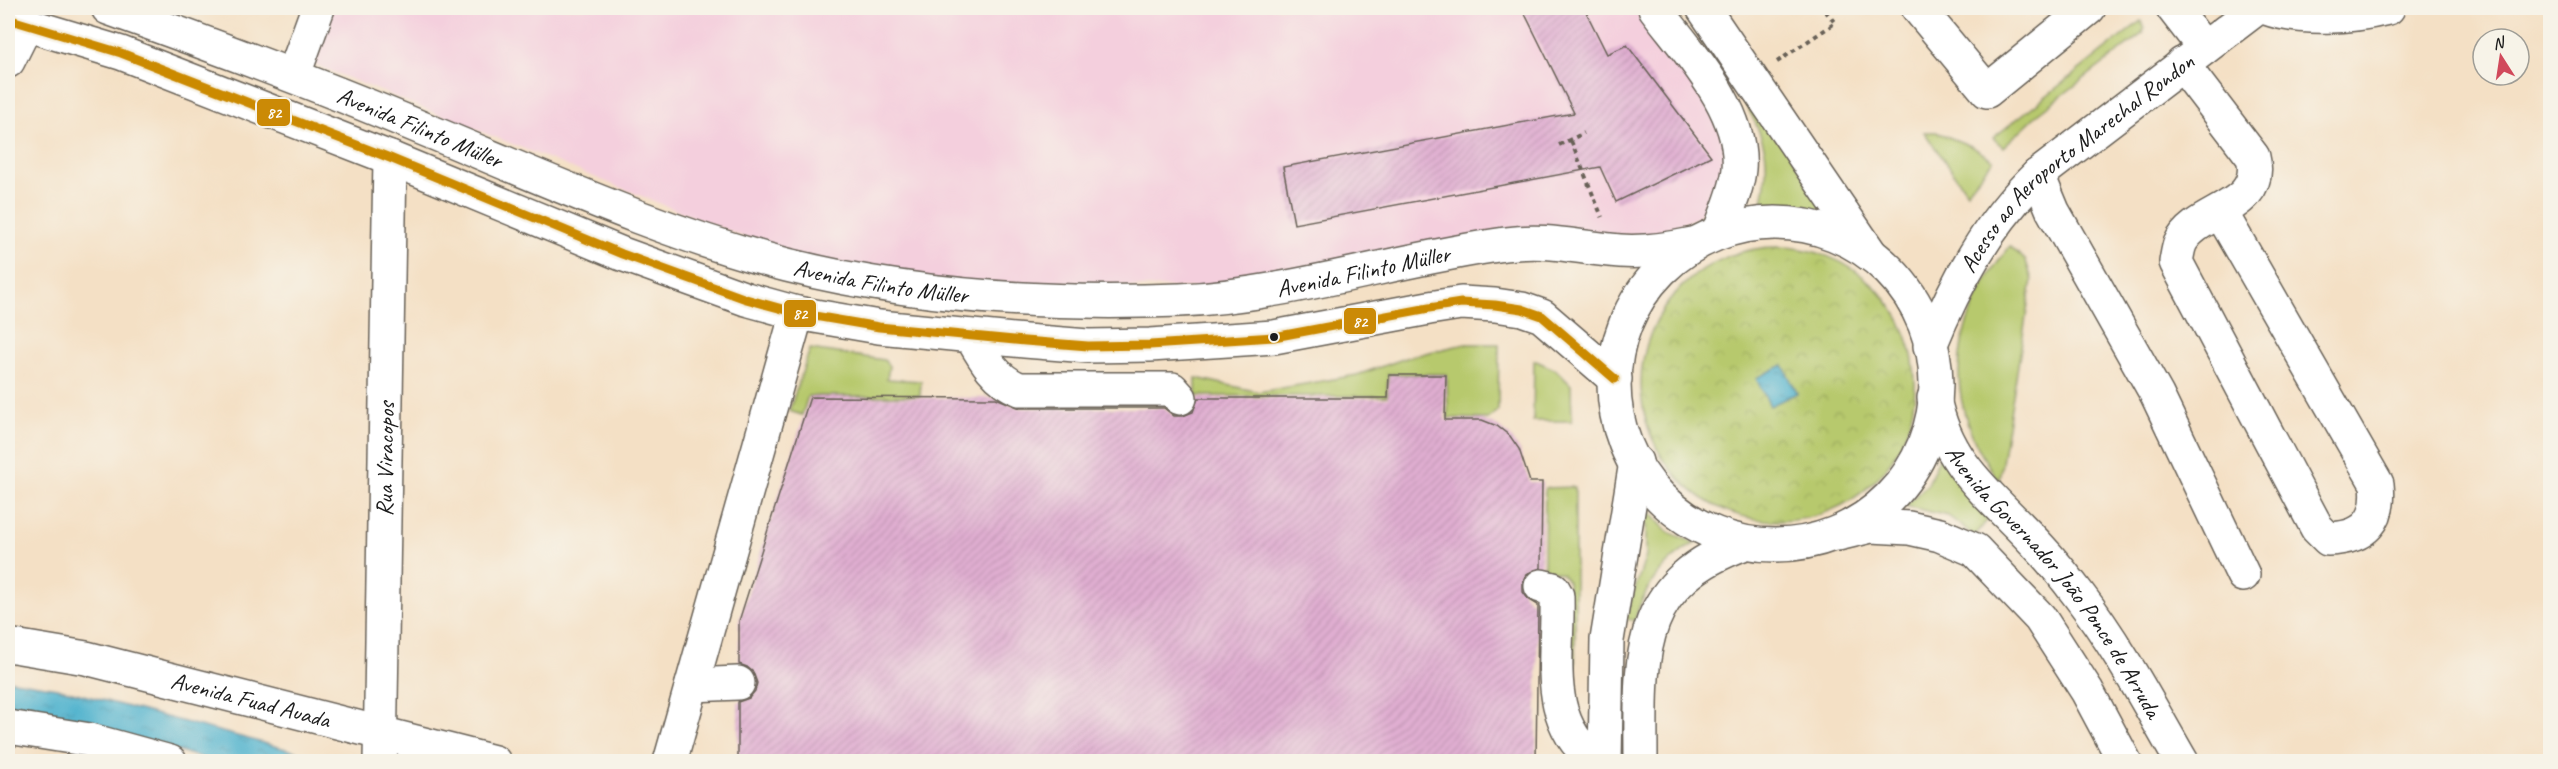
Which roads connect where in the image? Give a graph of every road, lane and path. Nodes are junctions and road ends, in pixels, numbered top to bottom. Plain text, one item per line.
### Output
1 (108, 8) edge
2 (318, 8) edge
3 (1654, 8) edge
4 (1703, 8) edge
5 (1823, 8) edge
6 (1918, 8) edge
7 (2090, 8) edge
8 (2173, 8) edge
9 (2257, 8) edge
10 (2266, 8) edge
11 (2388, 8) edge
12 (17, 22) edge
13 (2193, 56) junction
14 (8, 61) edge
15 (1774, 64) dead end
16 (294, 74) junction
17 (1584, 133) dead end
18 (1571, 141) junction
19 (1559, 145) dead end
20 (390, 158) junction
21 (2038, 175) junction
22 (2220, 211) junction
23 (1603, 220) dead end
24 (1707, 238) junction
25 (1875, 259) junction
26 (797, 313) junction
27 (971, 336) junction
28 (1930, 346) junction
29 (1616, 379) junction
30 (1180, 398) dead end
31 (1934, 398) junction
32 (1636, 462) junction
33 (1838, 534) junction
34 (1745, 543) junction
35 (2243, 575) dead end
36 (1541, 585) dead end
37 (8, 645) edge
38 (738, 683) dead end
39 (692, 685) junction
40 (8, 727) edge
41 (381, 746) edge
42 (170, 762) edge
43 (494, 762) edge
44 (670, 762) edge
45 (1598, 762) edge
46 (1605, 762) edge
47 (1641, 762) edge
48 (2125, 762) edge
49 (2182, 762) edge

1 - 16 main road, Avenida Filinto Müller
2 - 16 main road
3 - 24 main road
4 - 25 main road
5 - 15 path
6 - 7 main road
8 - 13 main road
9 - 13 main road, Acesso ao Aeroporto Marechal Rondon
10 - 11 main road
12 - 14 main road
12 - 20 main road, Avenida Filinto Müller
13 - 21 main road, Acesso ao Aeroporto Marechal Rondon
13 - 22 main road
16 - 24 main road, Avenida Filinto Müller
17 - 18 path
18 - 19 path
18 - 23 path
20 - 26 main road, Avenida Filinto Müller
20 - 41 main road, Rua Viracopos
21 - 28 main road, Acesso ao Aeroporto Marechal Rondon
21 - 35 main road
22 - 22 main road
24 - 25 main road, Avenida Filinto Müller
24 - 29 main road
25 - 28 main road
26 - 27 main road, Avenida Filinto Müller
26 - 39 main road
27 - 29 main road, Avenida Filinto Müller
27 - 30 main road
28 - 31 main road
29 - 32 main road
31 - 33 main road
31 - 49 main road, Avenida Governador João Ponce de Arruda
32 - 34 main road
32 - 46 main road
33 - 34 main road, Avenida Governador João Ponce de Arruda
33 - 48 main road, Avenida Governador João Ponce de Arruda
34 - 47 main road
36 - 45 main road
37 - 41 main road, Avenida Fuad Auada
38 - 39 main road
39 - 44 main road
40 - 42 main road
41 - 43 main road, Avenida Fuad Auada

